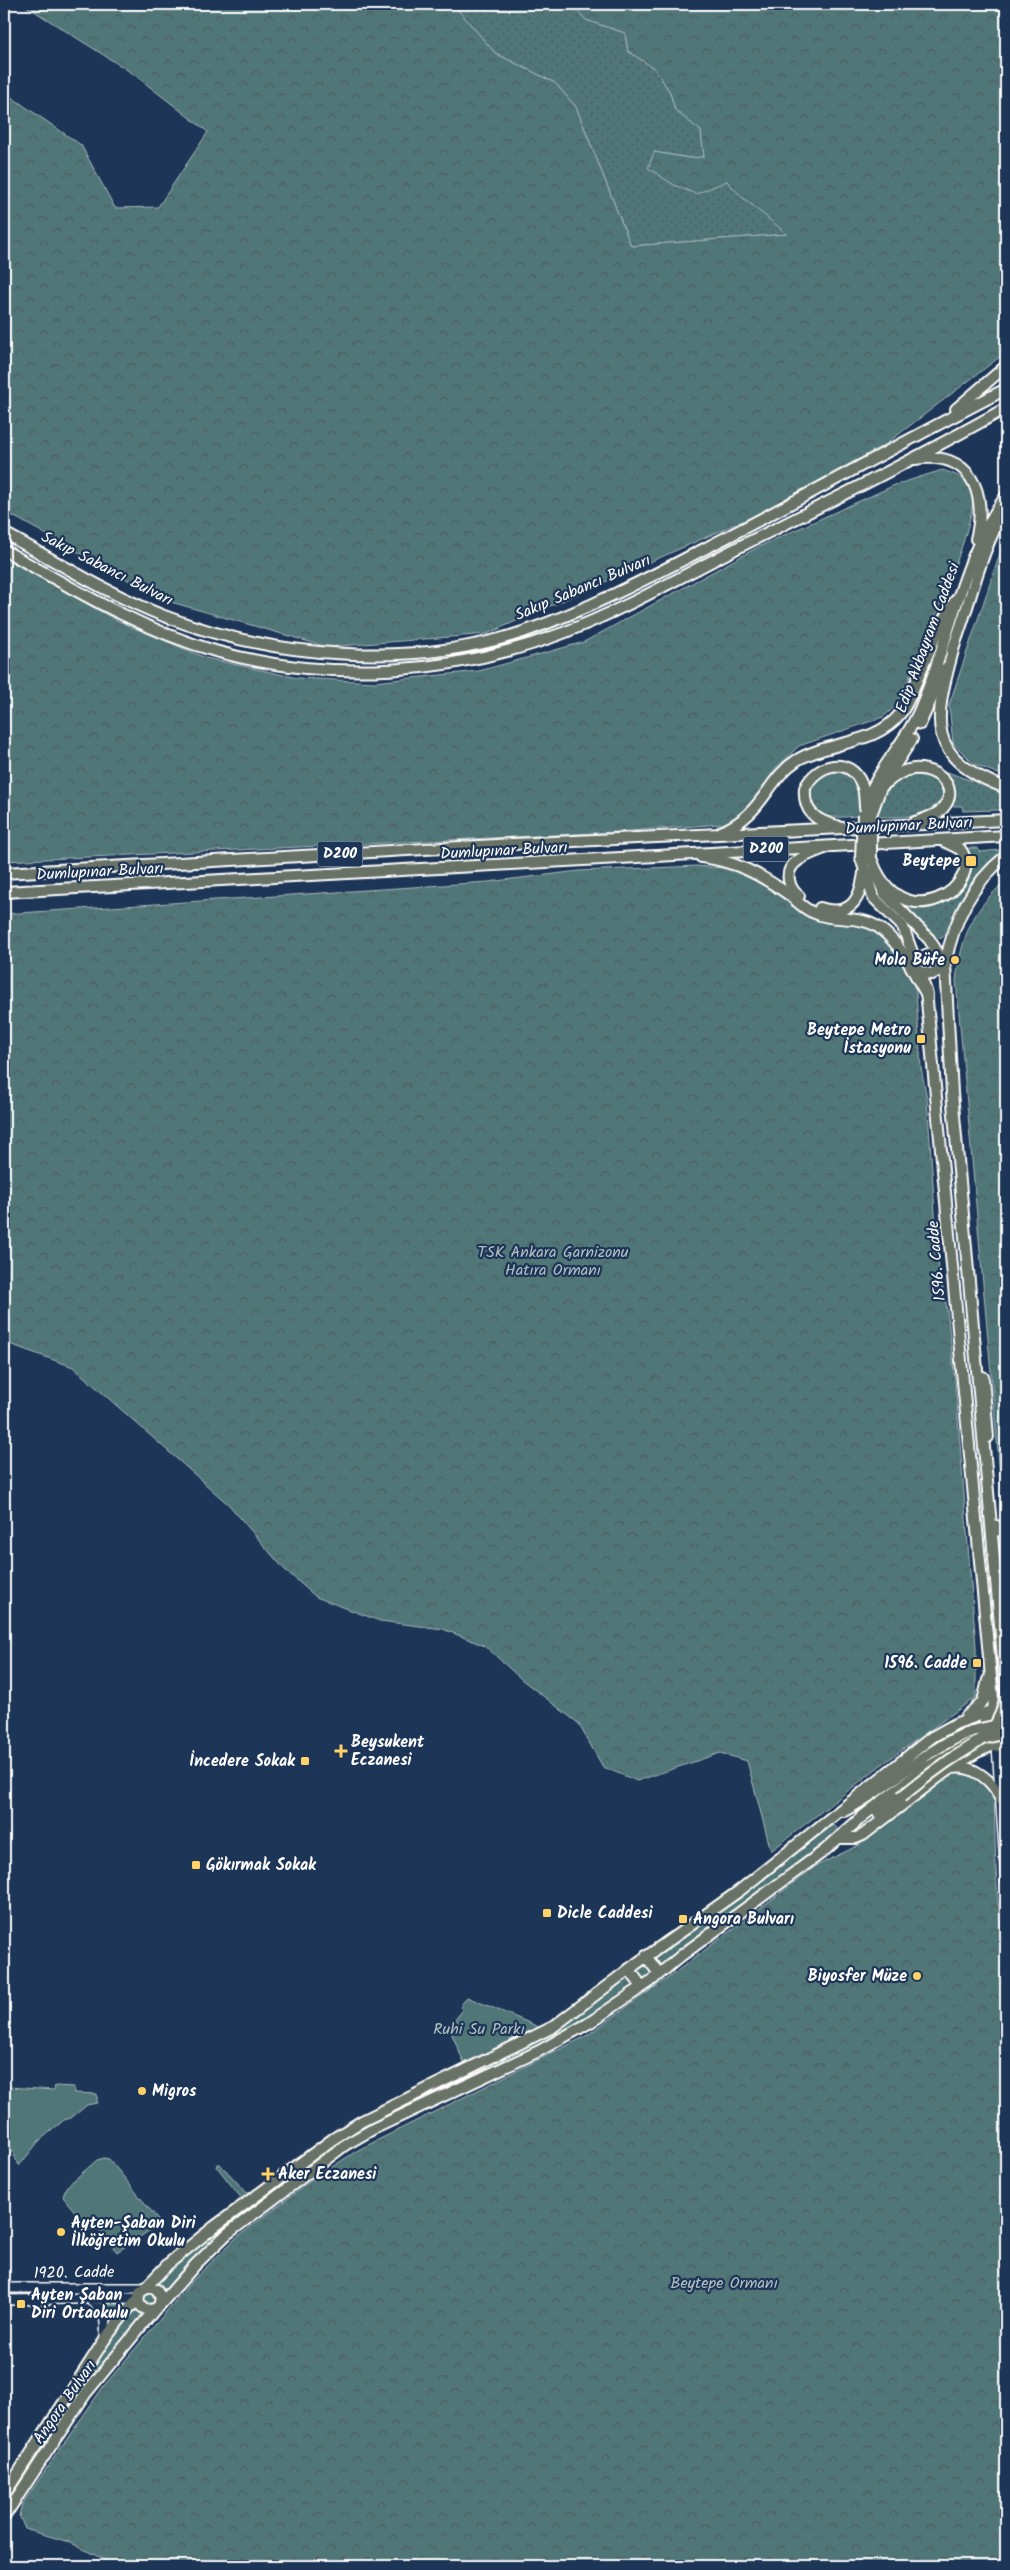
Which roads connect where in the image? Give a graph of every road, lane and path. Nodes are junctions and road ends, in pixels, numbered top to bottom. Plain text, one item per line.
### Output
1 (1006, 366) edge
2 (1006, 389) edge
3 (1006, 408) edge
4 (941, 421) junction
5 (907, 461) junction
6 (1006, 496) edge
7 (1006, 507) edge
8 (4, 533) edge
9 (4, 550) edge
10 (970, 567) junction
11 (960, 596) junction
12 (955, 643) junction
13 (882, 787) junction
14 (1006, 788) edge
15 (866, 812) junction
16 (1006, 820) edge
17 (906, 826) junction
18 (851, 829) junction
19 (715, 835) junction
20 (1006, 836) edge
21 (941, 839) junction
22 (834, 844) junction
23 (675, 855) junction
24 (1006, 856) edge
25 (866, 858) junction
26 (4, 873) edge
27 (864, 873) junction
28 (4, 892) edge
29 (936, 950) junction
30 (945, 966) junction
31 (919, 968) junction
32 (927, 995) junction
33 (977, 1354) junction
34 (1006, 1625) edge
35 (1006, 1631) edge
36 (986, 1632) junction
37 (988, 1652) junction
38 (998, 1710) edge
39 (961, 1722) junction
40 (1006, 1723) edge
41 (1006, 1733) edge
42 (974, 1736) junction
43 (999, 1746) edge
44 (977, 1752) junction
45 (952, 1768) junction
46 (1000, 1798) junction
47 (837, 1815) junction
48 (841, 1838) junction
49 (1005, 1853) edge
50 (1006, 1880) edge
51 (646, 1956) junction
52 (629, 1969) junction
53 (659, 1974) junction
54 (642, 1987) junction
55 (4, 2288) edge
56 (29, 2288) junction
57 (40, 2288) junction
58 (146, 2288) junction
59 (138, 2299) junction
60 (4, 2300) edge
61 (30, 2300) junction
62 (41, 2300) junction
63 (91, 2300) junction
64 (158, 2307) junction
65 (105, 2339) junction
66 (4, 2494) edge
67 (4, 2517) edge

1 - 4 main road
2 - 4 main road, Sakıp Sabancı Bulvarı
3 - 5 main road, Sakıp Sabancı Bulvarı
4 - 8 main road, Sakıp Sabancı Bulvarı
5 - 9 main road, Sakıp Sabancı Bulvarı
5 - 10 main road
6 - 10 main road, Edip Akbayram Caddesi
7 - 12 main road, Edip Akbayram Caddesi
10 - 11 main road, Edip Akbayram Caddesi
11 - 15 main road, Edip Akbayram Caddesi
11 - 19 main road
12 - 13 main road, Edip Akbayram Caddesi
12 - 14 main road
13 - 15 main road, Edip Akbayram Caddesi
13 - 17 main road
15 - 18 main road
15 - 25 main road, bridge
16 - 17 main road, Dumlupınar Bulvarı / D200
17 - 18 main road, Dumlupınar Bulvarı / D200
18 - 19 main road, Dumlupınar Bulvarı / D200
19 - 26 main road, Dumlupınar Bulvarı / D200
20 - 21 main road, Dumlupınar Bulvarı / D200
21 - 22 main road, Dumlupınar Bulvarı / D200
21 - 25 main road
22 - 23 main road, Dumlupınar Bulvarı / D200
22 - 27 main road
23 - 28 main road, Dumlupınar Bulvarı / D200
23 - 32 main road
24 - 30 main road
25 - 27 main road, 1596. Cadde
25 - 29 main road, 1596. Cadde
27 - 31 main road, 1596. Cadde
29 - 30 main road, 1596. Cadde
29 - 31 main road
30 - 31 main road
30 - 33 main road, 1596. Cadde
31 - 32 main road, 1596. Cadde
32 - 36 main road, 1596. Cadde
33 - 34 main road, 1596. Cadde
33 - 38 main road, 1596. Cadde, bridge
35 - 36 main road
36 - 37 main road, 1596. Cadde
37 - 38 main road, 1596. Cadde
37 - 39 main road
38 - 39 main road, Angora Bulvarı
38 - 43 main road, 1596. Cadde
38 - 48 main road, Angora Bulvarı, bridge
39 - 44 main road
39 - 47 main road, Angora Bulvarı
40 - 42 main road, bridge
41 - 42 main road, bridge
42 - 47 main road, Angora Bulvarı
42 - 48 main road, Angora Bulvarı
43 - 44 main road, Angora Bulvarı
43 - 46 main road, 1596. Cadde
44 - 45 main road, Angora Bulvarı
45 - 46 main road
45 - 48 main road, Angora Bulvarı
46 - 49 main road, 1596. Cadde
47 - 51 main road, Angora Bulvarı
48 - 53 main road, Angora Bulvarı
49 - 50 main road, 1596. Cadde
51 - 52 main road, Angora Bulvarı
51 - 53 main road
52 - 54 main road
52 - 58 main road, Angora Bulvarı
53 - 54 main road, Angora Bulvarı
54 - 64 main road, Angora Bulvarı
55 - 56 main road, 1920. Cadde
56 - 57 main road, 1920. Cadde
56 - 61 main road
57 - 58 main road, 1920. Cadde
57 - 62 main road
58 - 59 main road, Angora Bulvarı
58 - 64 main road
59 - 63 main road, 1920. Cadde
59 - 64 main road
59 - 65 main road, Angora Bulvarı
60 - 61 main road, 1920. Cadde
61 - 62 main road, 1920. Cadde
62 - 63 main road, 1920. Cadde
63 - 65 main road
64 - 67 main road, Angora Bulvarı
65 - 66 main road, Angora Bulvarı

